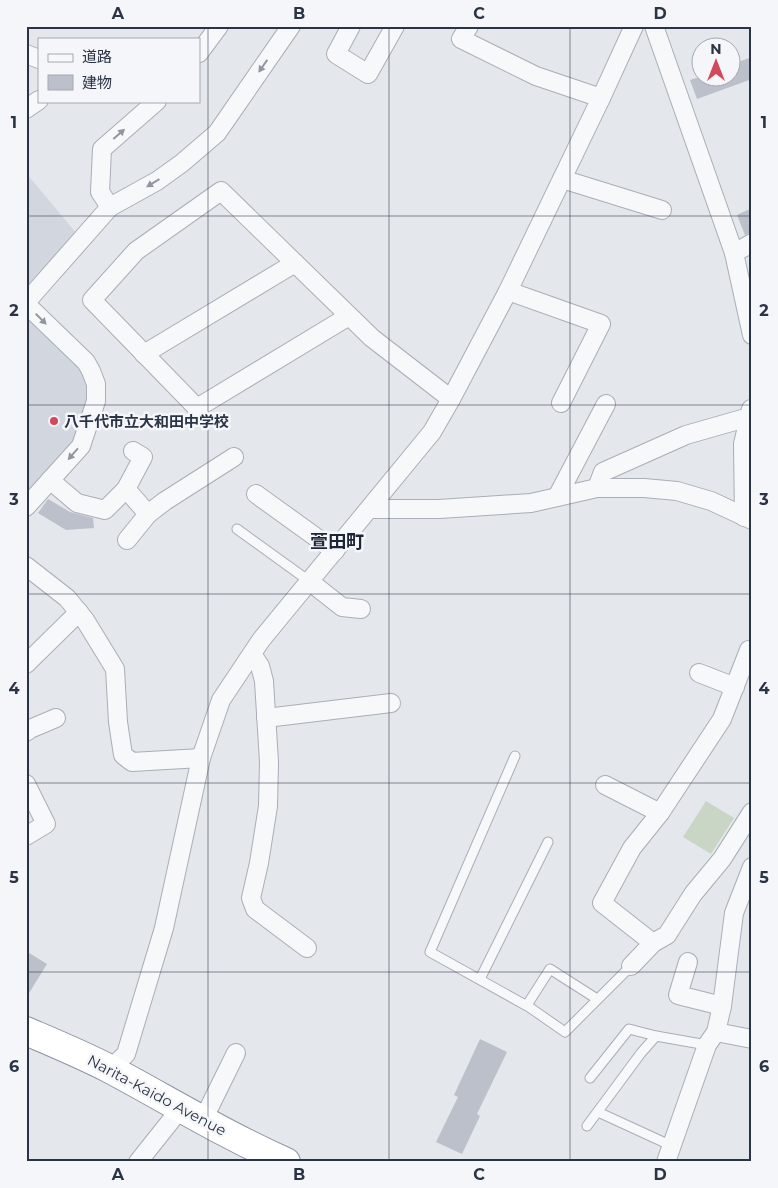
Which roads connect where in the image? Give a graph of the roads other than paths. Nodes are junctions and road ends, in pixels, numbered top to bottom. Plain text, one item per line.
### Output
1 (219, 26) edge
2 (291, 26) edge
3 (351, 26) edge
4 (395, 26) edge
5 (469, 26) edge
6 (654, 26) edge
7 (631, 28) edge
8 (200, 52) edge
9 (26, 54) edge
10 (38, 59) edge
11 (601, 98) junction
12 (38, 101) edge
13 (156, 102) edge
14 (26, 110) edge
15 (562, 179) junction
16 (110, 208) junction
17 (662, 210) dead end
18 (752, 243) edge
19 (734, 253) junction
20 (294, 263) junction
21 (508, 291) junction
22 (750, 312) edge
23 (349, 316) junction
24 (752, 335) edge
25 (144, 354) junction
26 (451, 399) junction
27 (561, 403) dead end
28 (606, 404) dead end
29 (750, 412) edge
30 (144, 456) dead end
31 (234, 457) dead end
32 (50, 480) junction
33 (597, 488) junction
34 (126, 489) junction
35 (256, 494) dead end
36 (557, 497) junction
37 (26, 506) edge
38 (370, 508) junction
39 (148, 514) junction
40 (748, 518) edge
41 (237, 529) dead end
42 (127, 540) dead end
43 (335, 551) junction
44 (26, 566) edge
45 (309, 581) junction
46 (361, 609) dead end
47 (78, 612) junction
48 (752, 650) edge
49 (252, 654) junction
50 (26, 664) edge
51 (699, 673) dead end
52 (735, 687) junction
53 (391, 703) dead end
54 (56, 718) dead end
55 (266, 718) junction
56 (26, 732) edge
57 (515, 756) dead end
58 (201, 758) junction
59 (26, 784) edge
60 (605, 785) dead end
61 (752, 812) edge
62 (660, 813) junction
63 (26, 836) edge
64 (548, 842) dead end
65 (752, 867) edge
66 (653, 943) junction
67 (307, 948) dead end
68 (688, 962) dead end
69 (631, 966) joint
70 (480, 979) junction
71 (598, 999) junction
72 (527, 1005) junction
73 (722, 1006) junction
74 (26, 1031) edge
75 (656, 1036) junction
76 (712, 1038) junction
77 (752, 1039) edge
78 (236, 1052) dead end
79 (110, 1069) junction
80 (590, 1078) dead end
81 (598, 1112) junction
82 (192, 1114) junction
83 (587, 1126) dead end
84 (669, 1154) edge
85 (138, 1162) edge
86 (286, 1162) edge

1 - 8 street
2 -> 16 street
3 - 4 street
5 - 11 street
6 - 19 street
7 - 11 street
9 - 10 street
11 - 15 street
12 - 14 street
16 -> 13 street
15 - 17 street
15 - 21 street
16 -> 32 street
18 - 19 street
19 - 22 street
20 - 23 street
20 - 25 street
20 - 25 street
21 - 26 street
21 - 27 street
22 - 24 street
23 - 25 street
23 - 26 street
26 - 38 street
28 - 36 street
29 - 33 street
29 - 40 street
30 - 34 street
31 - 39 street
32 - 34 street
32 - 37 street
33 - 36 street
33 - 40 street
34 - 39 street
35 - 43 street
36 - 38 street
38 - 43 street
39 - 42 street
41 - 45 lane
43 - 45 street
44 - 47 street
45 - 46 street
45 - 49 street
47 - 50 street
47 - 58 street
48 - 52 street
49 - 55 street
49 - 58 street
51 - 52 street
52 - 62 street
53 - 55 street
54 - 56 street
55 - 67 street
57 - 70 lane
58 - 79 street
59 - 63 street
60 - 62 street
61 - 66 street
62 - 66 street
64 - 70 lane
65 - 73 street
66 - 69 street
68 - 73 street
69 - 71 lane
70 - 72 lane
71 - 72 lane
71 - 72 lane
73 - 76 street
74 - 79 highway, Narita-Kaido Avenue
75 - 76 lane
75 - 80 lane
75 - 81 lane
76 - 77 street
76 - 84 street
78 - 82 street
79 - 82 highway, Narita-Kaido Avenue
81 - 83 lane
81 - 84 lane
82 - 85 street
82 - 86 highway, Narita-Kaido Avenue

